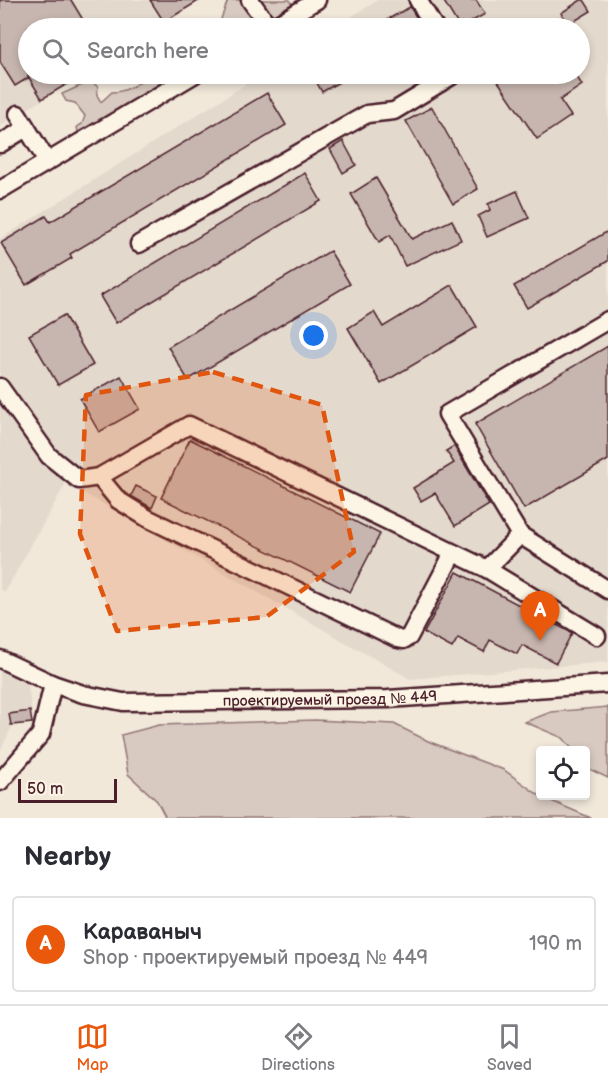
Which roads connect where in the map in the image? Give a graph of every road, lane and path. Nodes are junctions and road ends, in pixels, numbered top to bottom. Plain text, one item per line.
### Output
1 (250, 0) edge
2 (418, 0) edge
3 (313, 1) edge
4 (263, 18) edge
5 (286, 18) edge
6 (429, 18) edge
7 (178, 84) edge
8 (439, 84) edge
9 (0, 144) edge
10 (47, 161) junction
11 (0, 190) edge
12 (139, 244) dead end
13 (608, 320) edge
14 (0, 387) edge
15 (99, 477) junction
16 (520, 535) junction
17 (453, 553) junction
18 (487, 569) junction
19 (608, 590) edge
20 (597, 636) dead end
21 (0, 659) edge
22 (53, 684) junction
23 (608, 684) edge
24 (0, 782) edge

1 - 4 street
2 - 6 street
3 - 5 street
7 - 10 street
8 - 12 street
9 - 10 street
10 - 11 street
13 - 16 street
14 - 15 street
15 - 17 street
15 - 17 street
16 - 18 street
16 - 19 street
17 - 18 street
18 - 20 street
21 - 22 street, проектируемый проезд № 449
22 - 23 street, проектируемый проезд № 449
22 - 24 street

